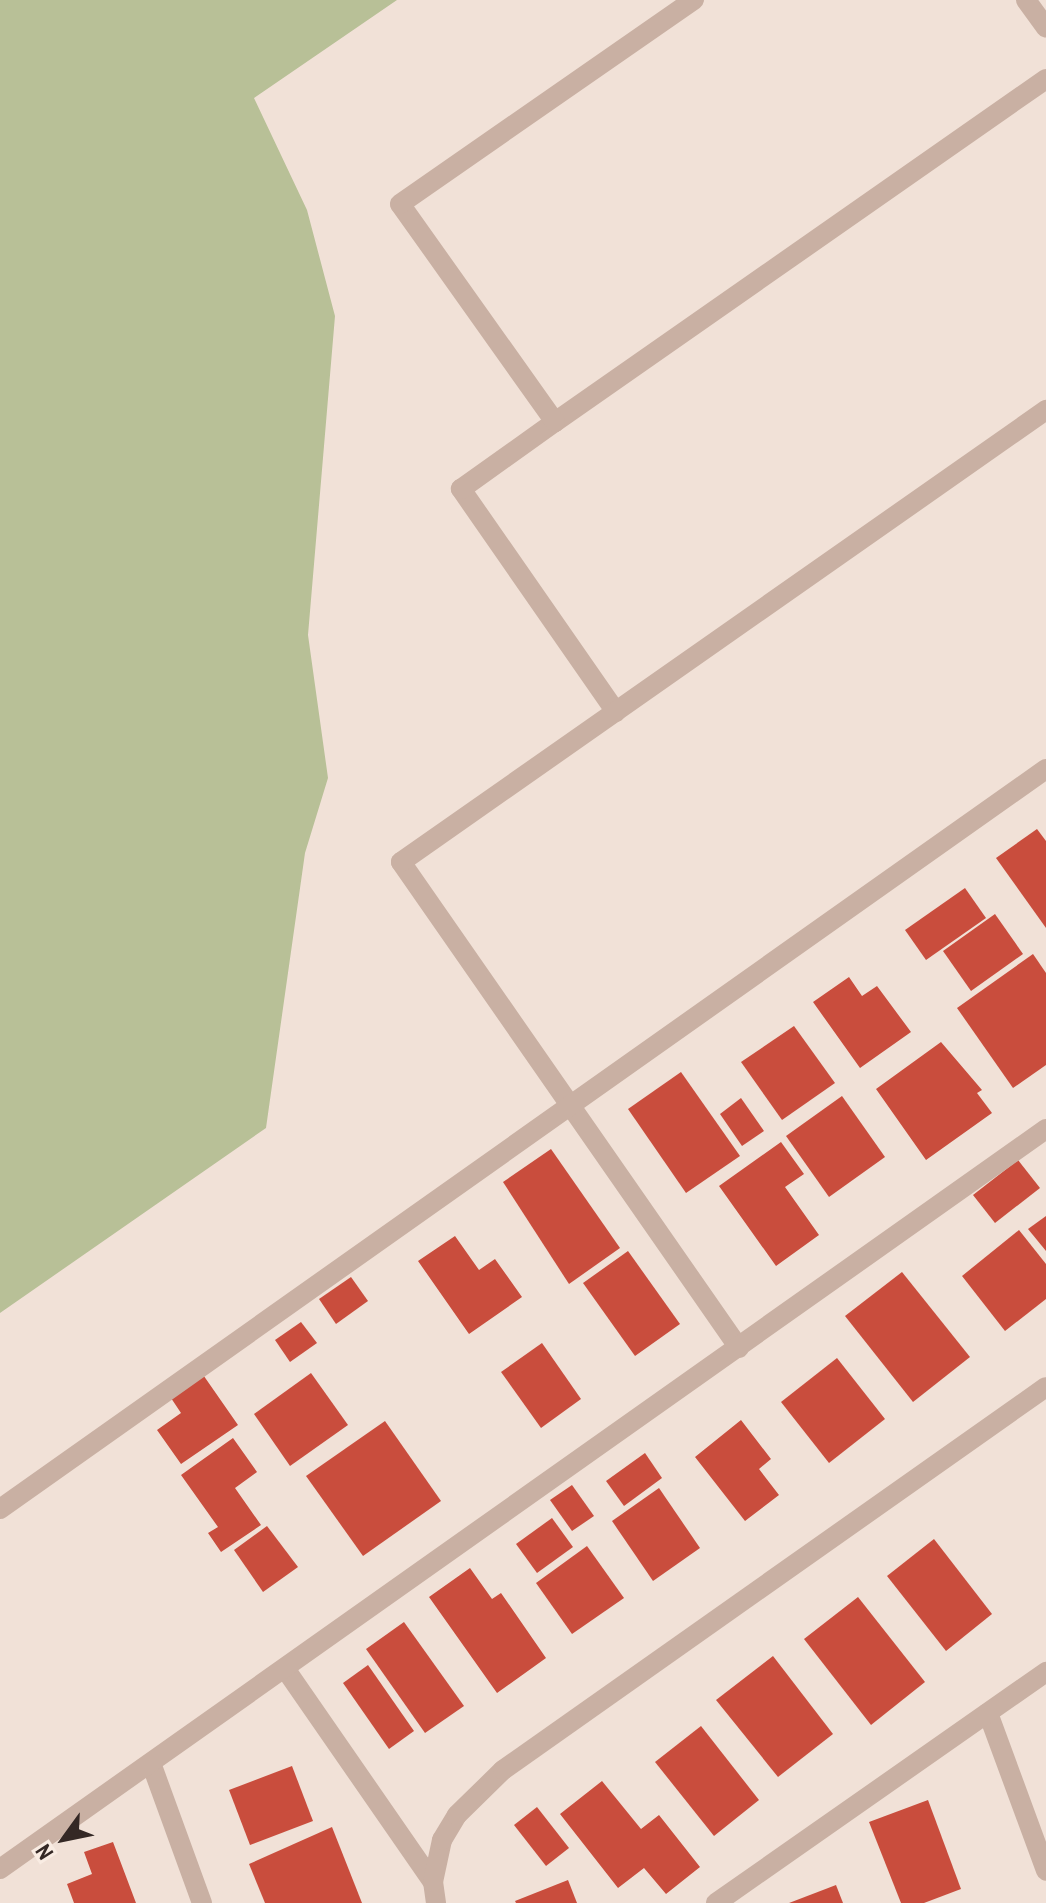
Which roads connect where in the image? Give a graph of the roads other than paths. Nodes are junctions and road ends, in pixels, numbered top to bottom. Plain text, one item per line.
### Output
1 (694, 0) edge
2 (1026, 0) edge
3 (1046, 28) edge
4 (1046, 79) edge
5 (1046, 410) edge
6 (555, 422) junction
7 (616, 712) junction
8 (1046, 769) edge
9 (569, 1108) junction
10 (1046, 1129) edge
11 (739, 1348) junction
12 (1046, 1387) edge
13 (0, 1509) edge
14 (286, 1670) junction
15 (1046, 1672) edge
16 (988, 1713) junction
17 (151, 1763) junction
18 (0, 1869) edge
19 (1046, 1871) edge
20 (433, 1882) junction
21 (202, 1903) edge
22 (436, 1903) edge
23 (716, 1903) edge

1 - 6 street
2 - 3 street
4 - 6 street
5 - 7 street
6 - 7 street
7 - 9 street
8 - 9 street
9 - 11 street
9 - 13 street
10 - 11 street
11 - 14 street
12 - 20 street
14 - 17 street
14 - 20 street
15 - 16 street
16 - 19 street
16 - 23 street
17 - 18 street
17 - 21 street
20 - 22 street

